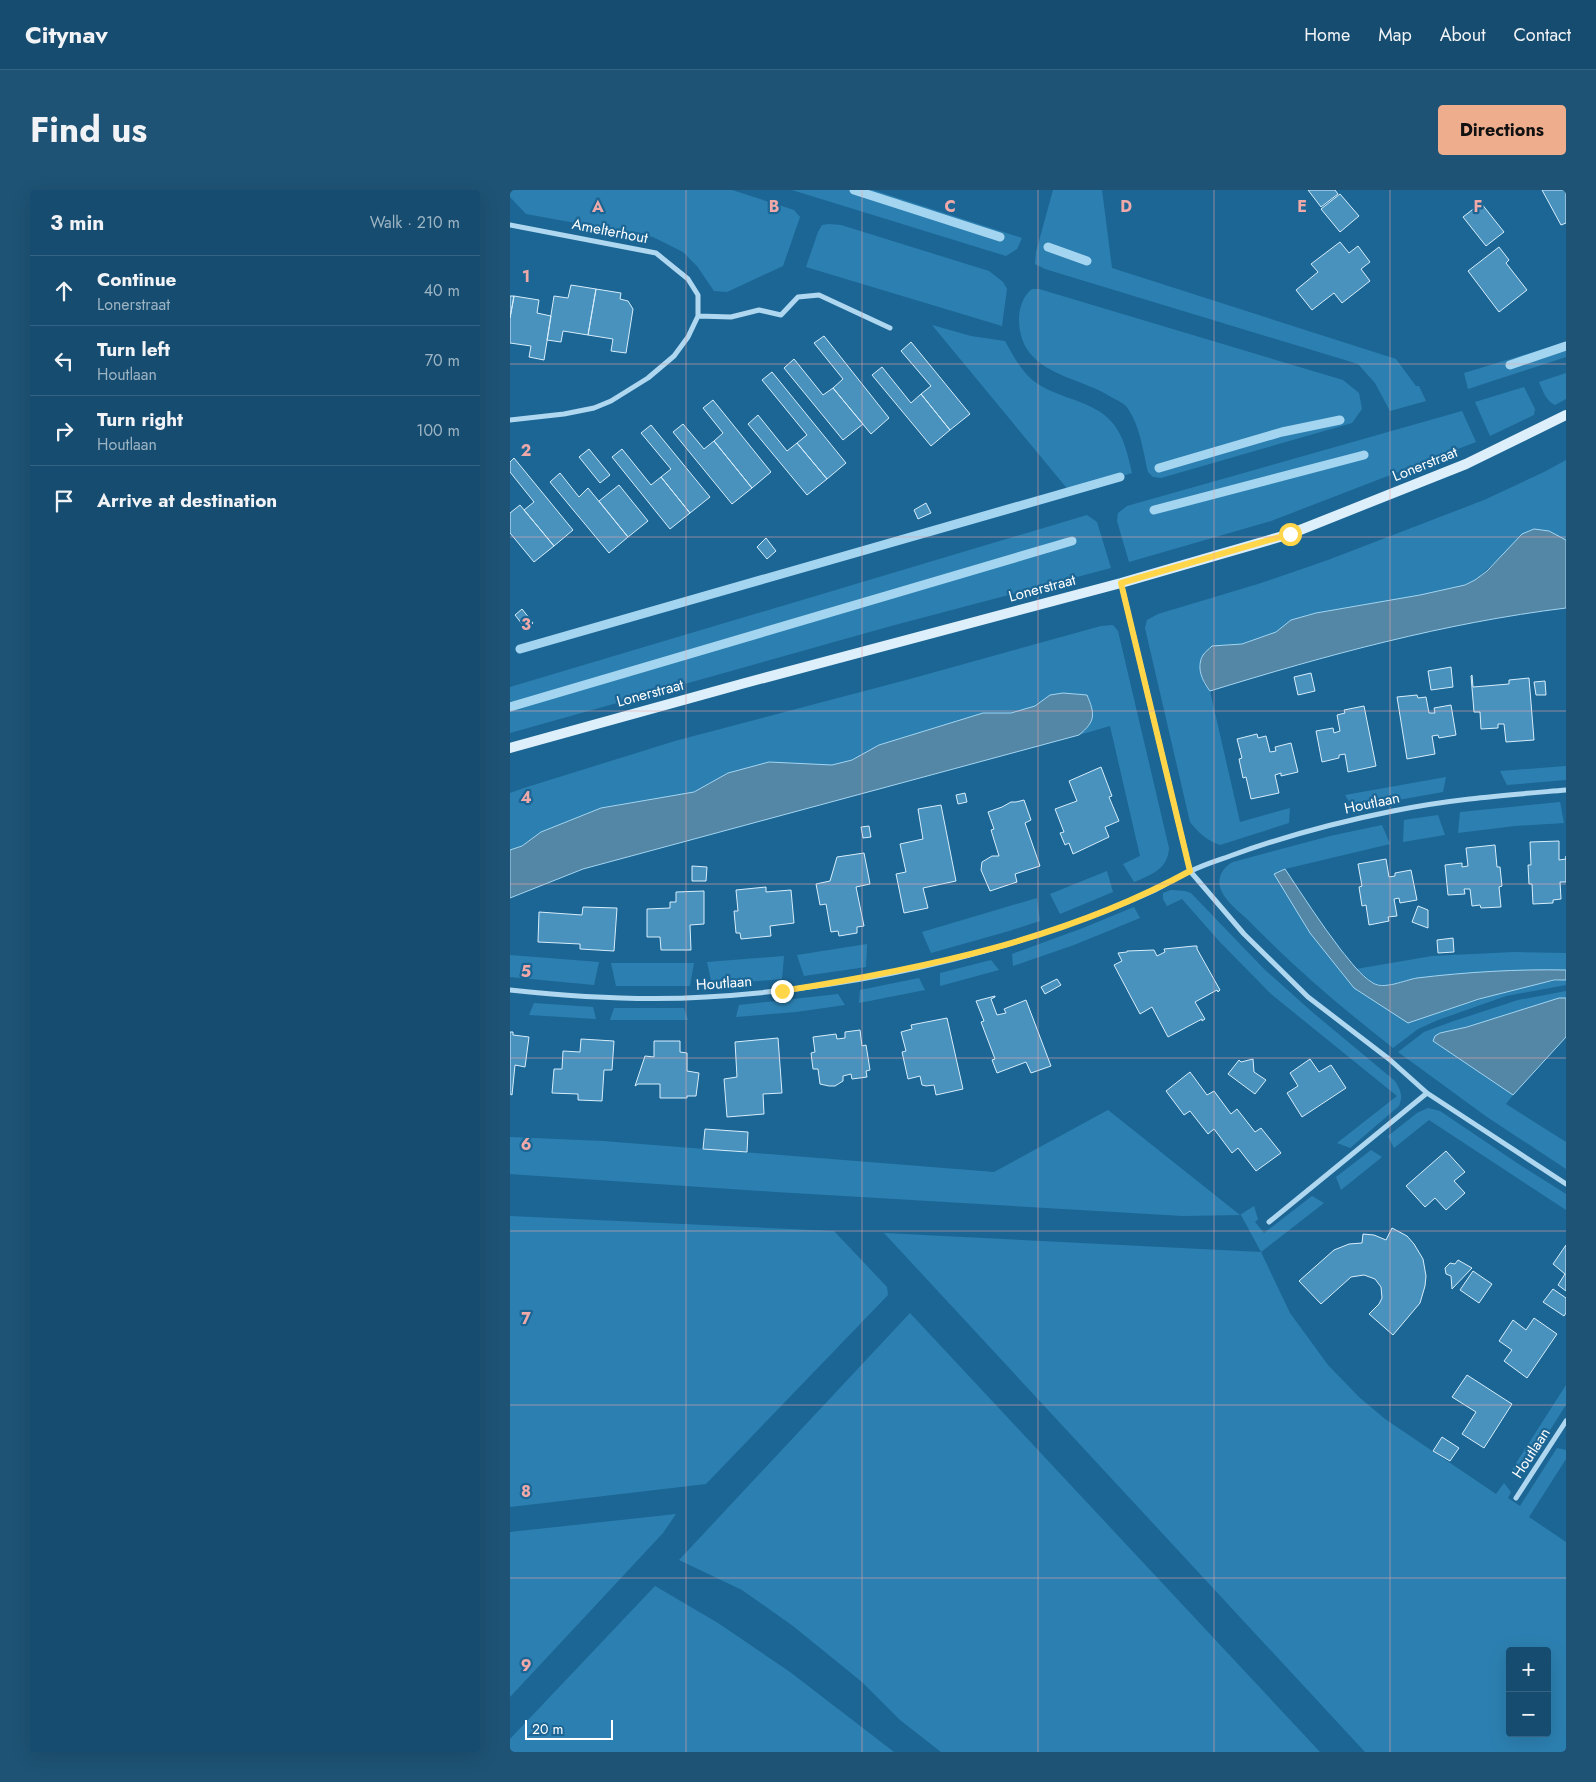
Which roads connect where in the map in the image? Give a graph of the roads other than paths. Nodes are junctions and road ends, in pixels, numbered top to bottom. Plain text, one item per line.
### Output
1 (510, 225) edge
2 (698, 316) junction
3 (890, 328) dead end
4 (1566, 415) edge
5 (510, 420) edge
6 (1121, 583) junction
7 (510, 748) edge
8 (1566, 790) edge
9 (1190, 871) junction
10 (510, 990) edge
11 (1427, 1093) junction
12 (1566, 1184) edge
13 (1268, 1222) dead end
14 (1566, 1421) edge
15 (1516, 1498) dead end

1 - 2 street, Amelterhout
2 - 3 street
2 - 5 street
4 - 6 street, Lonerstraat
6 - 7 street, Lonerstraat
6 - 9 street
8 - 9 street, Houtlaan
9 - 10 street, Houtlaan
9 - 11 street
11 - 12 street
11 - 13 street
14 - 15 street, Houtlaan

